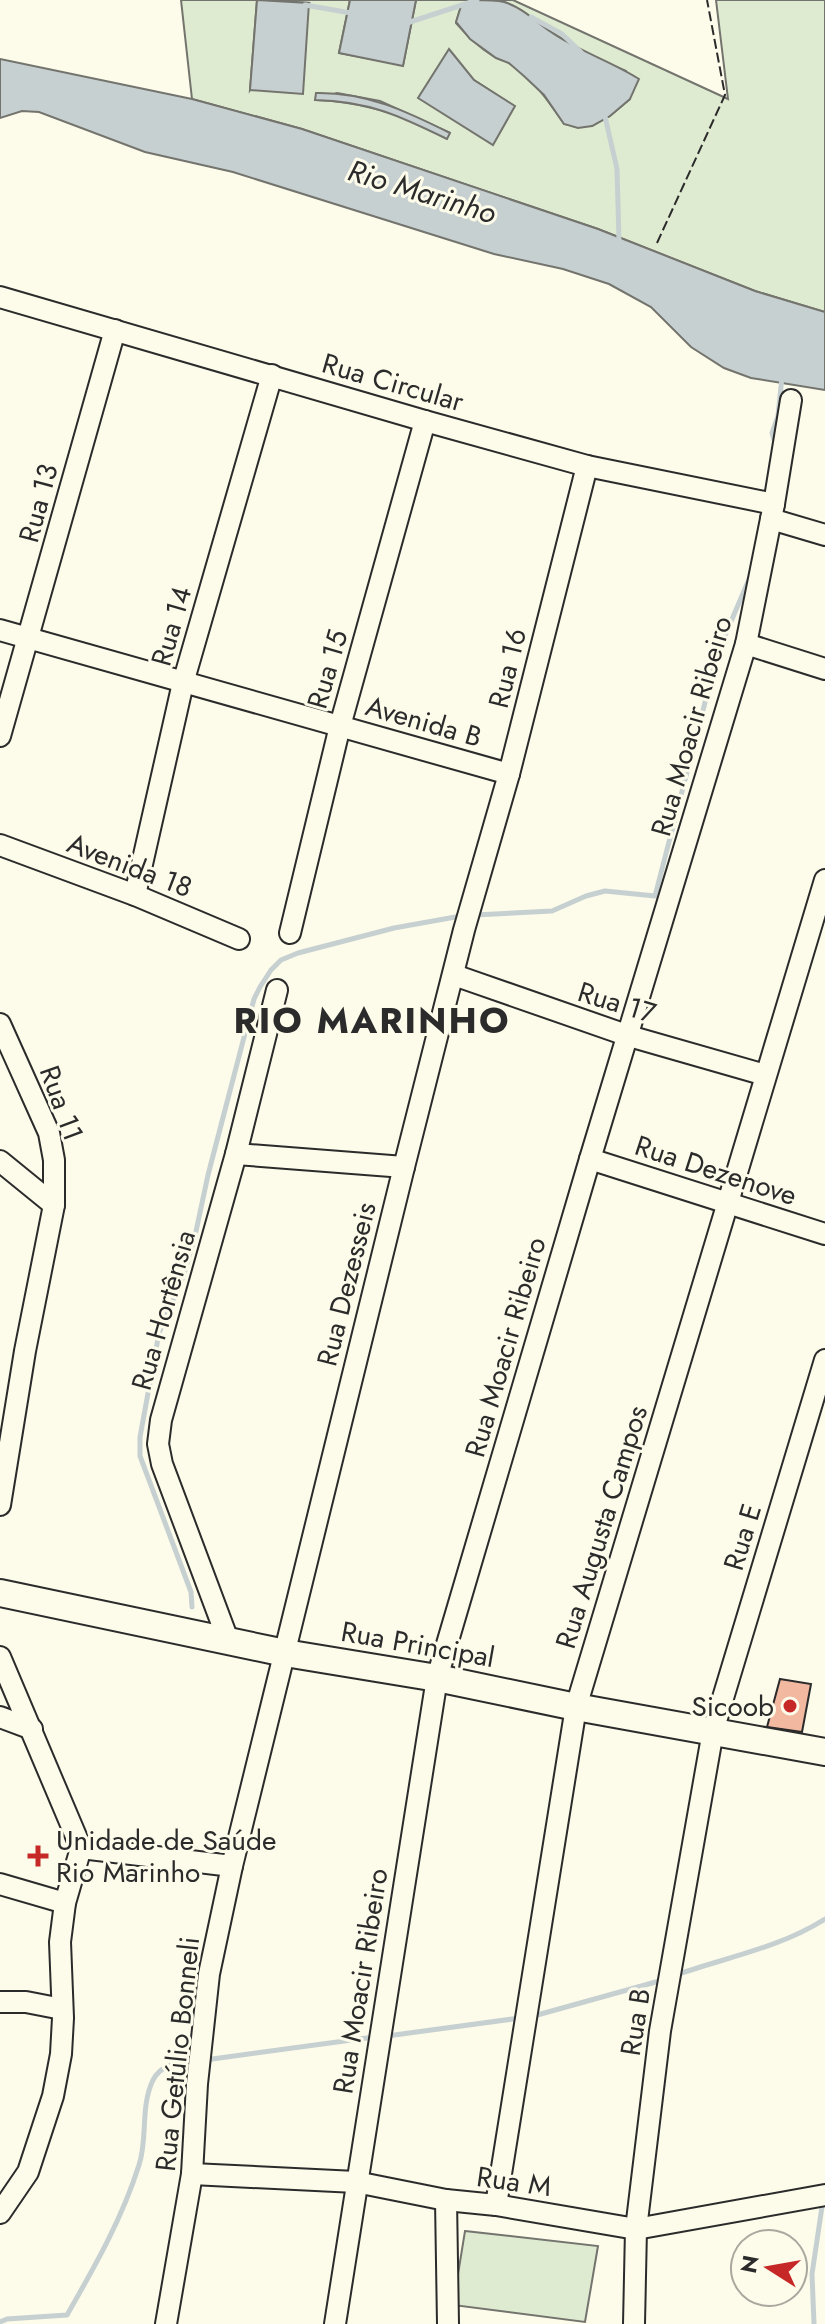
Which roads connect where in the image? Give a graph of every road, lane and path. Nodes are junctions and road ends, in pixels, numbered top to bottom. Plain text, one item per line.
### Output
1 (0, 297) edge
2 (115, 330) junction
3 (272, 375) junction
4 (791, 400) dead end
5 (425, 421) junction
6 (587, 466) junction
7 (767, 506) junction
8 (825, 535) edge
9 (0, 630) edge
10 (30, 638) junction
11 (746, 644) junction
12 (825, 669) edge
13 (183, 683) junction
14 (340, 726) junction
15 (0, 736) edge
16 (509, 774) junction
17 (0, 845) edge
18 (825, 880) edge
19 (135, 895) junction
20 (464, 930) joint
21 (290, 933) dead end
22 (239, 939) dead end
23 (454, 975) junction
24 (277, 990) dead end
25 (0, 1024) edge
26 (629, 1036) junction
27 (765, 1075) junction
28 (236, 1154) junction
29 (590, 1159) junction
30 (0, 1161) edge
31 (404, 1167) junction
32 (726, 1204) junction
33 (54, 1205) junction
34 (825, 1234) edge
35 (825, 1360) edge
36 (0, 1502) edge
37 (0, 1593) edge
38 (228, 1640) junction
39 (285, 1653) junction
40 (0, 1657) edge
41 (437, 1678) junction
42 (576, 1707) junction
43 (0, 1717) edge
44 (32, 1729) junction
45 (713, 1731) junction
46 (825, 1752) edge
47 (81, 1848) junction
48 (232, 1866) junction
49 (0, 1884) edge
50 (65, 1903) junction
51 (0, 2002) edge
52 (62, 2009) junction
53 (192, 2174) junction
54 (356, 2182) junction
55 (825, 2195) edge
56 (446, 2200) junction
57 (496, 2205) junction
58 (0, 2213) edge
59 (636, 2229) junction
60 (166, 2324) edge
61 (335, 2324) edge
62 (448, 2324) edge
63 (634, 2324) edge

1 - 2 street, Rua Circular
2 - 3 street, Rua Circular
2 - 10 street, Rua 13
3 - 5 street, Rua Circular
3 - 13 street, Rua 14
4 - 7 street, Rua Moacir Ribeiro
5 - 6 street, Rua Circular
5 - 14 street, Rua 15
6 - 7 street, Rua Circular
6 - 16 street, Rua 16
7 - 8 street, Rua Circular
7 - 11 street, Rua Moacir Ribeiro
9 - 10 street, Avenida B
10 - 13 street, Avenida B
10 - 15 street, Rua 13
11 - 12 street
11 - 26 street, Rua Moacir Ribeiro
13 - 14 street, Avenida B
13 - 19 street, Rua 14
14 - 16 street, Avenida B
14 - 21 street, Rua 15
16 - 20 street, Rua 16
17 - 19 street, Avenida 18
18 - 27 street, Rua Augusta Campos
19 - 22 street, Avenida 18
20 - 23 street, Rua Dezesseis
23 - 26 street, Rua 17
23 - 31 street, Rua Dezesseis
24 - 28 street, Rua Hortênsia
25 - 33 street, Rua 11
26 - 27 street, Rua 17
26 - 29 street, Rua Moacir Ribeiro
27 - 32 street, Rua Augusta Campos
28 - 31 street
28 - 38 street, Rua Hortênsia
29 - 32 street, Rua Dezenove
29 - 41 street, Rua Moacir Ribeiro
30 - 33 street
31 - 39 street, Rua Dezesseis
32 - 34 street, Rua Dezenove
32 - 42 street, Rua Augusta Campos
33 - 36 street, Rua 11
35 - 45 street, Rua E
37 - 38 main road, Rua Principal
38 - 39 main road, Rua Principal
39 - 41 main road, Rua Principal
39 - 48 street, Rua Getúlio Bonneli
40 - 44 street
41 - 42 main road, Rua Principal
41 - 54 street, Rua Moacir Ribeiro
42 - 45 main road, Rua Principal
42 - 57 street, Rua Augusta Campos
43 - 44 street
44 - 47 street
45 - 46 main road, Rua Principal
45 - 59 street, Rua B
47 - 48 street
47 - 50 street
48 - 53 street, Rua Getúlio Bonneli
49 - 50 street
50 - 52 street
51 - 52 street
52 - 58 street
53 - 54 street, Rua M
53 - 60 street, Rua Getúlio Bonneli
54 - 56 street, Rua M
54 - 61 street, Rua Moacir Ribeiro
55 - 59 street, Rua M
56 - 57 street, Rua M
56 - 62 street
57 - 59 street, Rua M
59 - 63 street, Rua B

